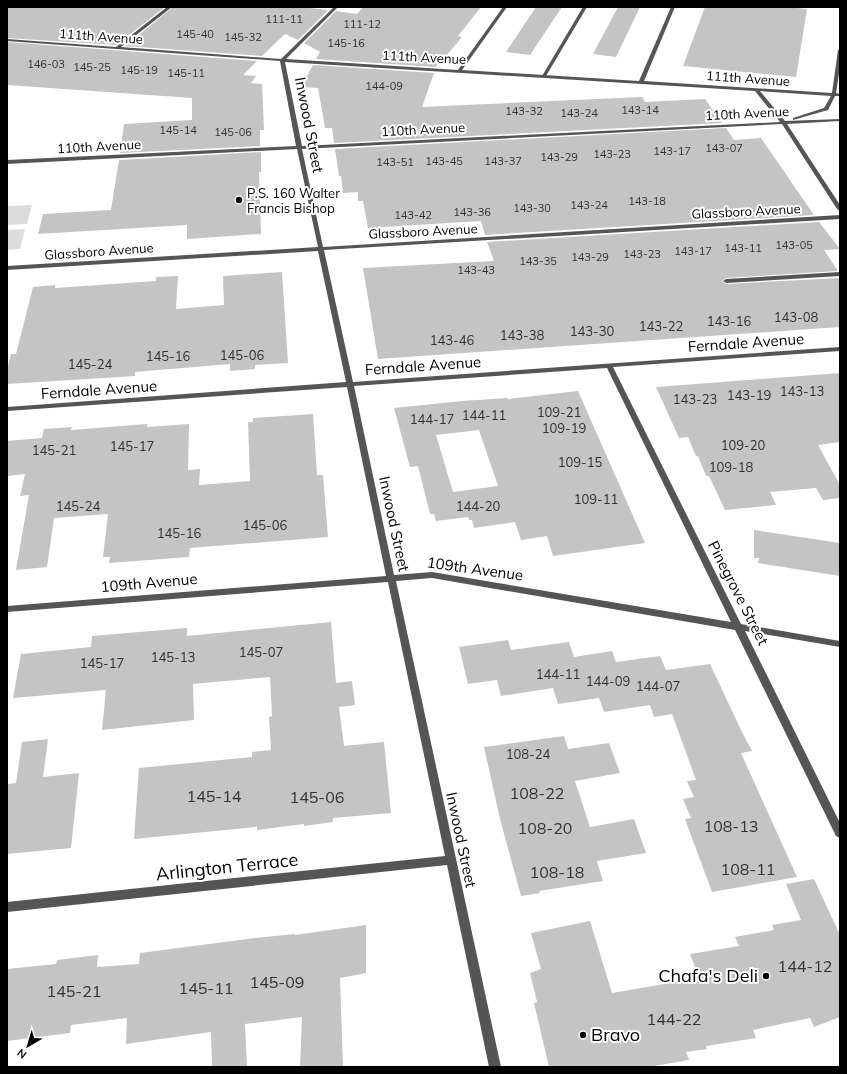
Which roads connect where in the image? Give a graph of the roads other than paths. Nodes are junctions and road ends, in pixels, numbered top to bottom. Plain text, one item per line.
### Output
1 (170, 7) edge
2 (336, 7) edge
3 (505, 7) edge
4 (585, 7) edge
5 (673, 7) edge
6 (7, 40) edge
7 (117, 48) junction
8 (840, 50) edge
9 (282, 60) junction
10 (460, 70) junction
11 (544, 76) junction
12 (642, 82) junction
13 (756, 89) junction
14 (834, 94) junction
15 (840, 95) edge
16 (840, 120) edge
17 (783, 122) junction
18 (299, 146) junction
19 (7, 162) edge
20 (840, 209) edge
21 (840, 217) edge
22 (321, 248) junction
23 (7, 268) edge
24 (840, 274) edge
25 (726, 281) dead end
26 (840, 349) edge
27 (609, 366) junction
28 (350, 385) junction
29 (7, 409) edge
30 (391, 578) junction
31 (7, 609) edge
32 (737, 626) junction
33 (840, 644) edge
34 (840, 833) edge
35 (451, 860) junction
36 (7, 908) edge
37 (495, 1067) edge

1 - 7 street
2 - 9 street, Inwood Street
3 - 10 street
4 - 11 street
5 - 12 street
6 - 7 street, 111th Avenue
7 - 9 street, 111th Avenue
8 - 14 street
9 - 10 street, 111th Avenue
9 - 18 street, Inwood Street
10 - 11 street, 111th Avenue
11 - 12 street, 111th Avenue
12 - 13 street, 111th Avenue
13 - 14 street, 111th Avenue
13 - 17 street
14 - 15 street, 111th Avenue
14 - 17 street
16 - 17 street, 110th Avenue
17 - 18 street, 110th Avenue
17 - 20 street
18 - 19 street, 110th Avenue
18 - 22 street, Inwood Street
21 - 22 street, Glassboro Avenue
22 - 23 street, Glassboro Avenue
22 - 28 street, Inwood Street
24 - 25 street
26 - 27 street, Ferndale Avenue
27 - 28 street, Ferndale Avenue
27 - 32 street, Pinegrove Street
28 - 29 street, Ferndale Avenue
28 - 30 street, Inwood Street
30 - 31 street, 109th Avenue
30 - 32 street, 109th Avenue
30 - 35 street, Inwood Street
32 - 33 street, 109th Avenue
32 - 34 street, Pinegrove Street
35 - 36 street, Arlington Terrace
35 - 37 street, Inwood Street

